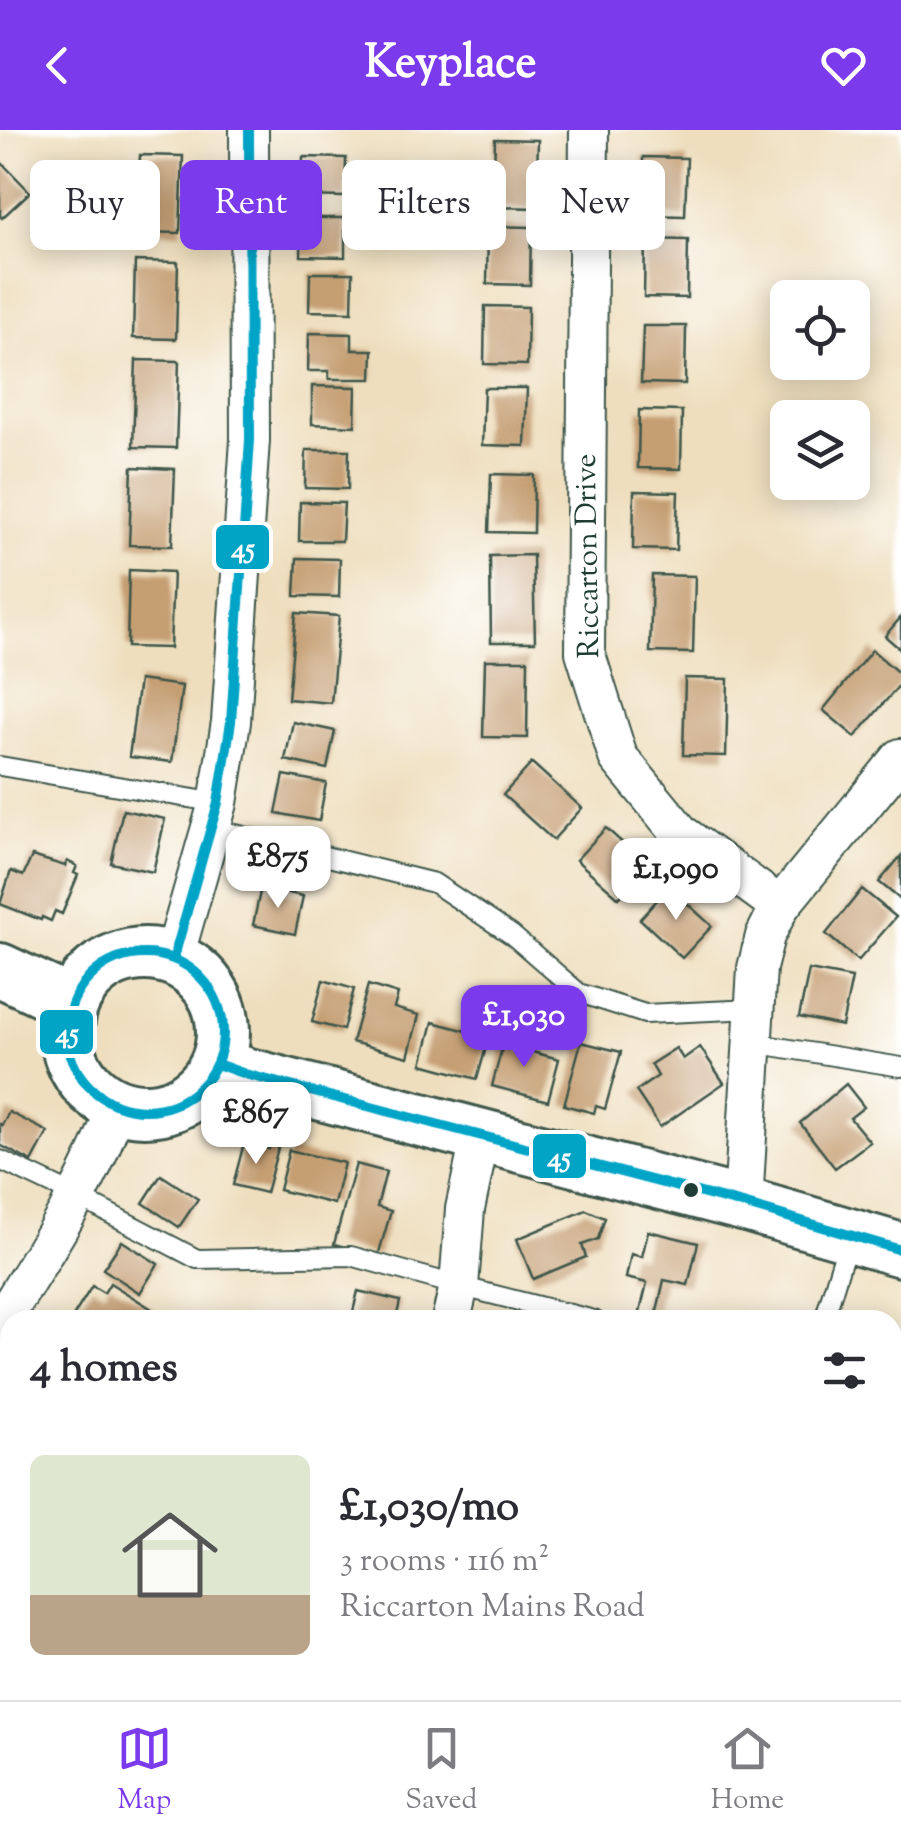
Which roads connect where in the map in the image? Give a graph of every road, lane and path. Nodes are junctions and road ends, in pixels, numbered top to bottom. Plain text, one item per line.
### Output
1 (250, 130) edge
2 (589, 130) edge
3 (901, 758) edge
4 (0, 766) edge
5 (214, 816) junction
6 (780, 906) junction
7 (174, 956) junction
8 (0, 970) edge
9 (72, 1003) junction
10 (753, 1026) junction
11 (217, 1064) junction
12 (901, 1067) edge
13 (116, 1106) junction
14 (480, 1134) junction
15 (0, 1160) edge
16 (76, 1196) junction
17 (743, 1204) junction
18 (850, 1236) junction
19 (901, 1250) edge
20 (455, 1303) edge
21 (8, 1310) edge
22 (512, 1310) edge
23 (827, 1310) edge

1 - 5 street
2 - 6 street, Riccarton Drive
3 - 6 street
4 - 5 lane
5 - 7 street
5 - 10 lane
6 - 10 street
7 - 9 street
7 - 11 street
8 - 9 street
9 - 13 street
10 - 12 lane
10 - 17 street
11 - 13 street
11 - 14 street
13 - 16 street
14 - 17 street
14 - 20 street
15 - 16 lane
16 - 20 lane
16 - 21 street
17 - 18 street
18 - 19 street
18 - 23 lane
20 - 22 lane

